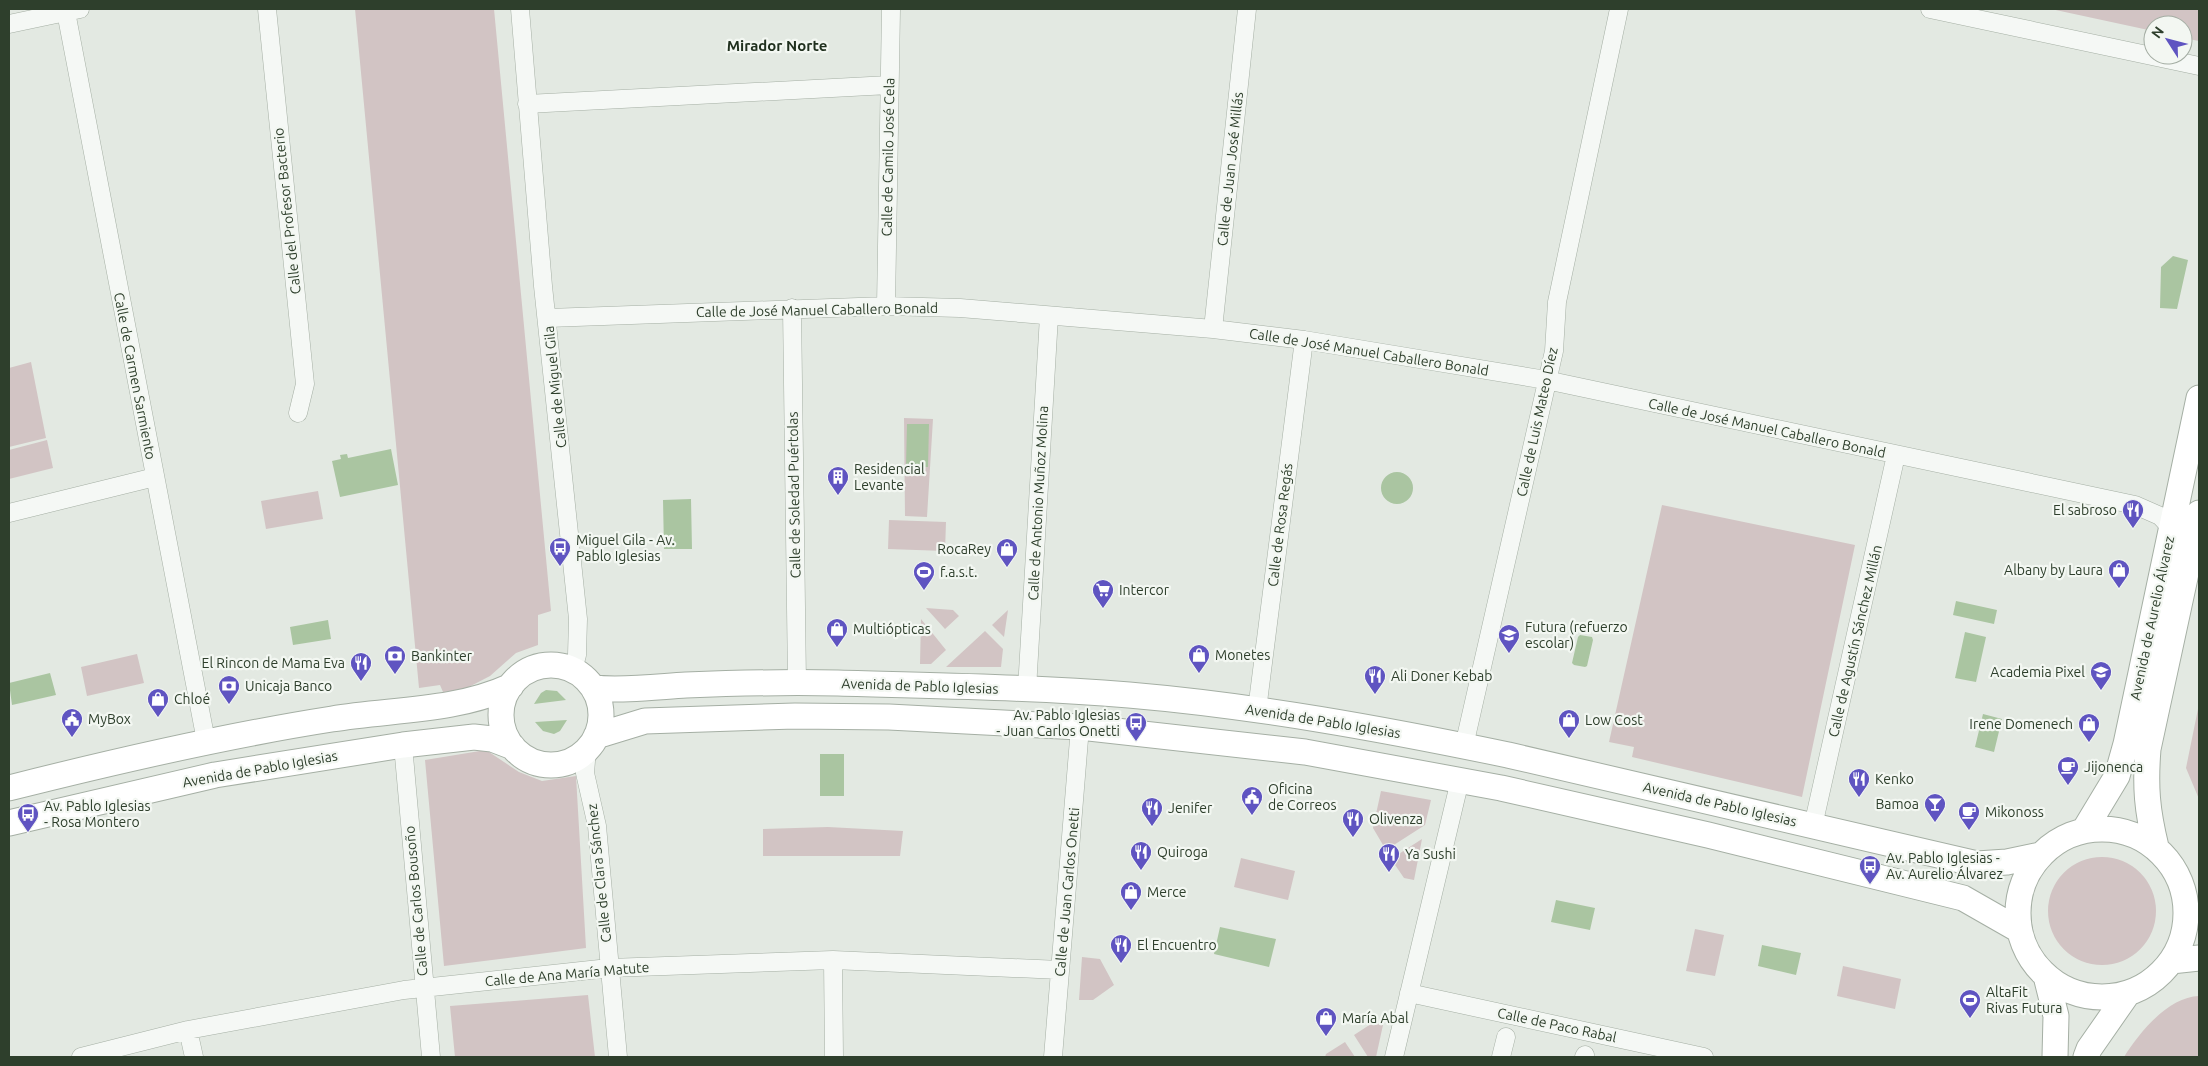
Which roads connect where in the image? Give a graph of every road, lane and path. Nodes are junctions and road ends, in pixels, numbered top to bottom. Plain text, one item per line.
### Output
1 (266, 9) edge
2 (520, 9) edge
3 (891, 9) edge
4 (1247, 9) edge
5 (1620, 9) edge
6 (1930, 9) edge
7 (73, 10) edge
8 (9, 24) edge
9 (2199, 66) edge
10 (889, 85) junction
11 (527, 104) junction
12 (886, 306) junction
13 (792, 308) junction
14 (1049, 316) junction
15 (548, 318) junction
16 (1213, 329) junction
17 (1304, 340) junction
18 (1546, 380) junction
19 (2199, 398) edge
20 (298, 413) dead end
21 (1896, 455) junction
22 (155, 477) junction
23 (9, 513) edge
24 (2198, 523) edge
25 (2171, 528) junction
26 (573, 670) junction
27 (796, 682) junction
28 (511, 686) junction
29 (593, 688) junction
30 (1027, 689) junction
31 (1257, 710) junction
32 (1080, 727) junction
33 (206, 741) junction
34 (592, 742) junction
35 (403, 745) junction
36 (1464, 746) junction
37 (513, 747) junction
38 (1460, 780) junction
39 (9, 788) edge
40 (9, 823) edge
41 (1813, 826) junction
42 (2085, 829) junction
43 (2156, 847) junction
44 (2040, 855) junction
45 (2192, 902) edge
46 (2018, 930) junction
47 (2199, 958) edge
48 (833, 960) junction
49 (2171, 961) junction
50 (609, 968) junction
51 (1060, 970) junction
52 (2046, 976) junction
53 (424, 988) junction
54 (1409, 993) junction
55 (2128, 993) junction
56 (188, 1030) junction
57 (1506, 1037) dead end
58 (81, 1057) edge
59 (194, 1057) edge
60 (431, 1057) edge
61 (618, 1057) edge
62 (834, 1057) edge
63 (1053, 1057) edge
64 (1394, 1057) edge
65 (1501, 1057) edge
66 (1704, 1057) edge
67 (2055, 1057) edge
68 (2086, 1057) edge

1 - 20 street, Calle del Profesor Bacterio
2 - 11 street, Calle de Miguel Gila
3 - 10 street, Calle de Camilo José Cela
4 - 16 street, Calle de Juan José Millás
5 - 18 street, Calle de Luis Mateo Díez
6 - 9 street
7 - 8 street
7 - 22 street, Calle de Carmen Sarmiento
10 - 11 street
10 - 12 street, Calle de Camilo José Cela
11 - 15 street, Calle de Miguel Gila
12 - 13 street, Calle de José Manuel Caballero Bonald
12 - 14 street, Calle de José Manuel Caballero Bonald
13 - 15 street, Calle de José Manuel Caballero Bonald
13 - 27 street, Calle de Soledad Puértolas
14 - 16 street, Calle de José Manuel Caballero Bonald
14 - 30 street, Calle de Antonio Muñoz Molina
15 - 26 street, Calle de Miguel Gila
16 - 17 street, Calle de José Manuel Caballero Bonald
17 - 18 street, Calle de José Manuel Caballero Bonald
17 - 31 street, Calle de Rosa Regás
18 - 21 street, Calle de José Manuel Caballero Bonald
18 - 36 street, Calle de Luis Mateo Díez
19 - 25 street, Avenida de Aurelio Álvarez
21 - 25 street, Calle de José Manuel Caballero Bonald
21 - 41 street, Calle de Agustín Sánchez Millán
22 - 23 street
22 - 33 street, Calle de Carmen Sarmiento
24 - 43 street, Avenida de Aurelio Álvarez
25 - 42 street, Avenida de Aurelio Álvarez
26 - 28 street
26 - 29 street
27 - 29 street, Avenida de Pablo Iglesias
27 - 30 street, Avenida de Pablo Iglesias
28 - 33 street
28 - 37 street
29 - 34 street
30 - 31 street, Avenida de Pablo Iglesias
31 - 36 street, Avenida de Pablo Iglesias
32 - 34 street, Avenida de Pablo Iglesias
32 - 38 street, Avenida de Pablo Iglesias
32 - 51 street, Calle de Juan Carlos Onetti
33 - 39 street
34 - 37 street, Avenida de Pablo Iglesias
34 - 50 street, Calle de Clara Sánchez
35 - 37 street, Avenida de Pablo Iglesias
35 - 40 street, Avenida de Pablo Iglesias
35 - 53 street, Calle de Carlos Bousoño
36 - 41 street, Avenida de Pablo Iglesias
38 - 46 street, Avenida de Pablo Iglesias
38 - 54 street
41 - 44 street, Avenida de Pablo Iglesias
42 - 43 street
42 - 44 street
43 - 45 street
44 - 46 street
45 - 49 street
46 - 52 street
47 - 49 street
48 - 50 street, Calle de Ana María Matute
48 - 51 street, Calle de Ana María Matute
48 - 62 street
49 - 55 street
50 - 53 street, Calle de Ana María Matute
50 - 61 street, Calle de Clara Sánchez
51 - 63 street, Calle de Juan Carlos Onetti
52 - 55 street
52 - 67 street
53 - 56 street, Calle de Ana María Matute
53 - 60 street, Calle de Carlos Bousoño
54 - 64 street
54 - 66 street, Calle de Paco Rabal
55 - 68 street
56 - 58 street, Calle de Ana María Matute
56 - 59 street
57 - 65 street

